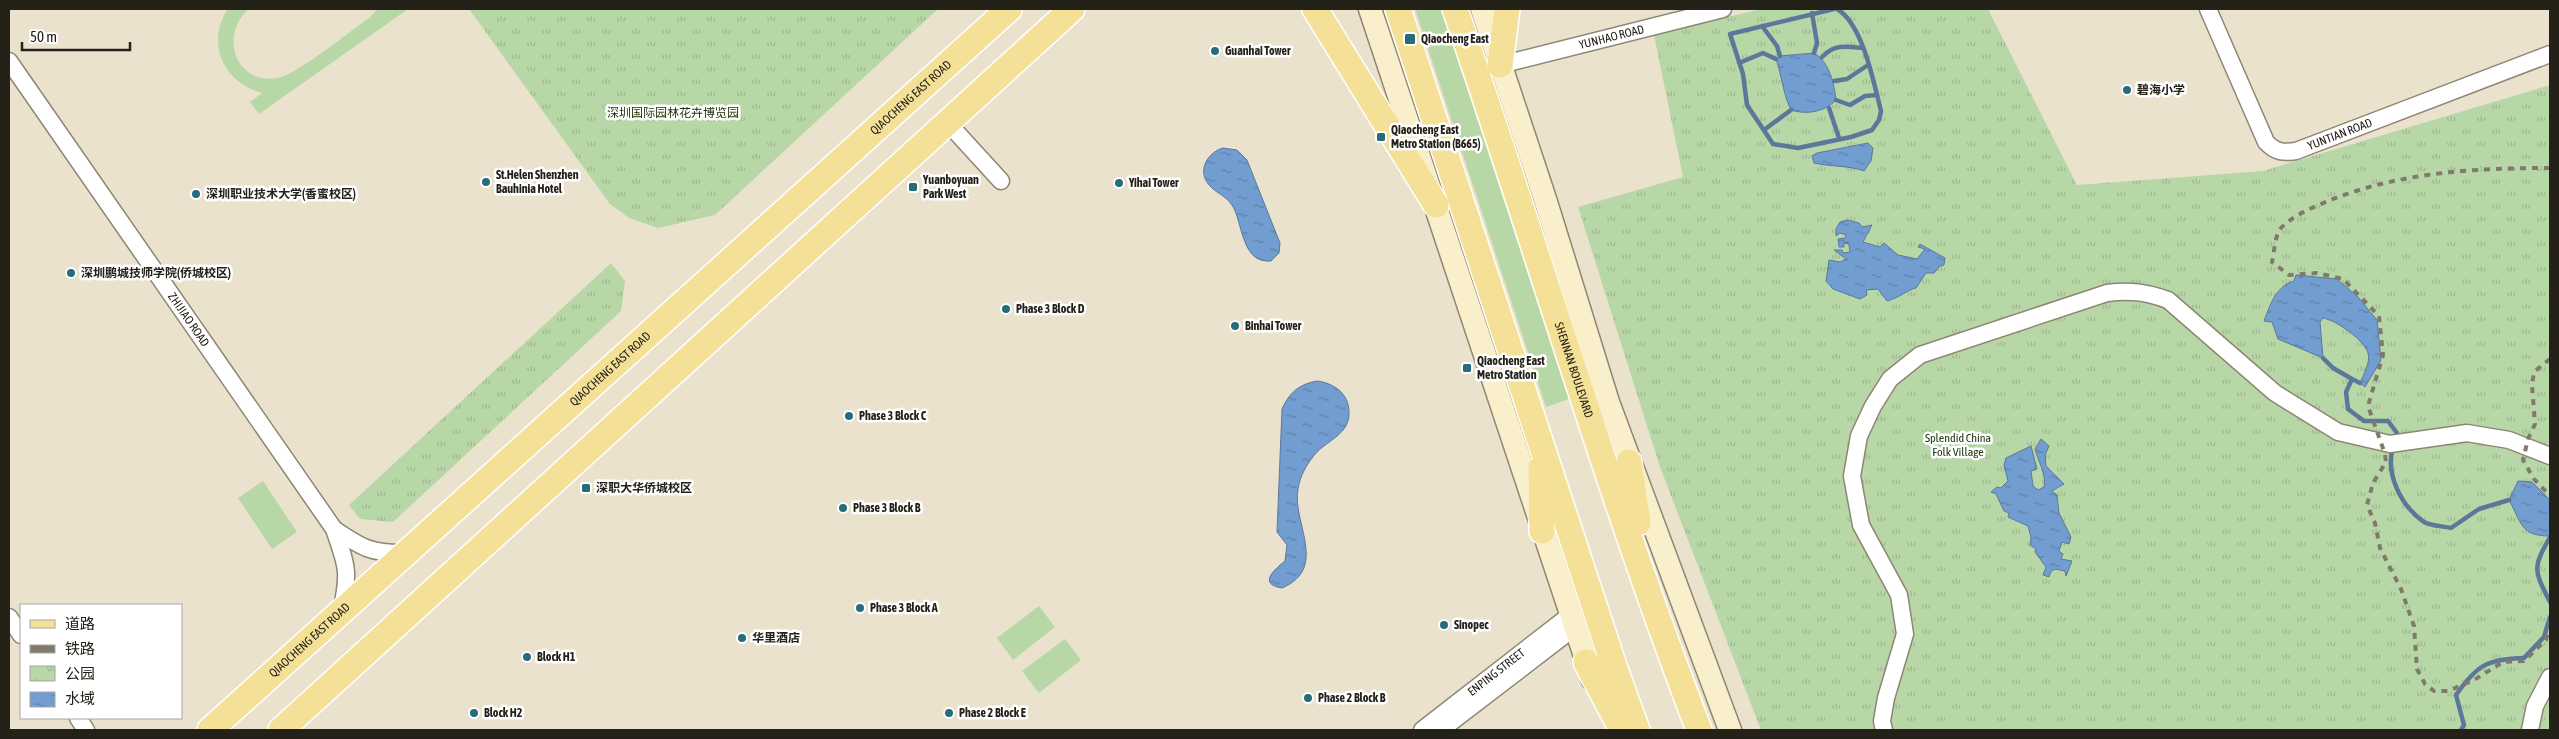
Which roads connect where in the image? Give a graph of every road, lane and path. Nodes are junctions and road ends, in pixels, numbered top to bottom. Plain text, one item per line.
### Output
1 (1009, 9) edge
2 (1072, 9) edge
3 (1315, 9) edge
4 (1370, 9) edge
5 (1398, 9) edge
6 (1455, 9) edge
7 (1482, 9) edge
8 (1507, 9) edge
9 (1723, 9) edge
10 (2208, 9) edge
11 (2550, 54) edge
12 (9, 61) edge
13 (1500, 65) junction
14 (948, 122) junction
15 (1001, 181) dead end
16 (1436, 205) junction
17 (1540, 443) junction
18 (2550, 456) edge
19 (1630, 462) junction
20 (334, 528) junction
21 (1542, 531) junction
22 (407, 553) junction
23 (1646, 583) junction
24 (340, 613) junction
25 (9, 617) edge
26 (1572, 621) junction
27 (20, 634) edge
28 (1586, 662) junction
29 (2550, 677) edge
30 (79, 719) edge
31 (86, 730) edge
32 (210, 730) edge
33 (281, 730) edge
34 (1422, 730) edge
35 (1441, 730) edge
36 (1610, 730) edge
37 (1622, 730) edge
38 (1637, 730) edge
39 (1699, 730) edge
40 (1730, 730) edge
41 (1884, 730) edge
42 (2530, 730) edge

1 - 22 main road, QIAOCHENG EAST ROAD
2 - 14 main road
3 - 16 main road
4 - 16 main road
5 - 17 main road
6 - 23 main road, SHENNAN BOULEVARD
7 - 13 main road
8 - 13 main road
9 - 13 street, YUNHAO ROAD
10 - 11 street, YUNTIAN ROAD
12 - 20 street, ZHIJIAO ROAD
13 - 19 main road
14 - 15 street
14 - 33 main road
16 - 21 main road
17 - 21 main road
17 - 38 main road
18 - 41 street
19 - 23 main road
19 - 40 main road
20 - 22 street, ZHIJIAO ROAD
20 - 24 street, ZHIJIAO ROAD
21 - 26 main road
22 - 24 main road, QIAOCHENG EAST ROAD
23 - 39 main road, SHENNAN BOULEVARD
24 - 32 main road, QIAOCHENG EAST ROAD
25 - 27 street
26 - 28 main road
26 - 34 street, ENPING STREET
26 - 35 street, ENPING STREET
28 - 36 main road
28 - 37 main road
29 - 42 street
30 - 31 street

